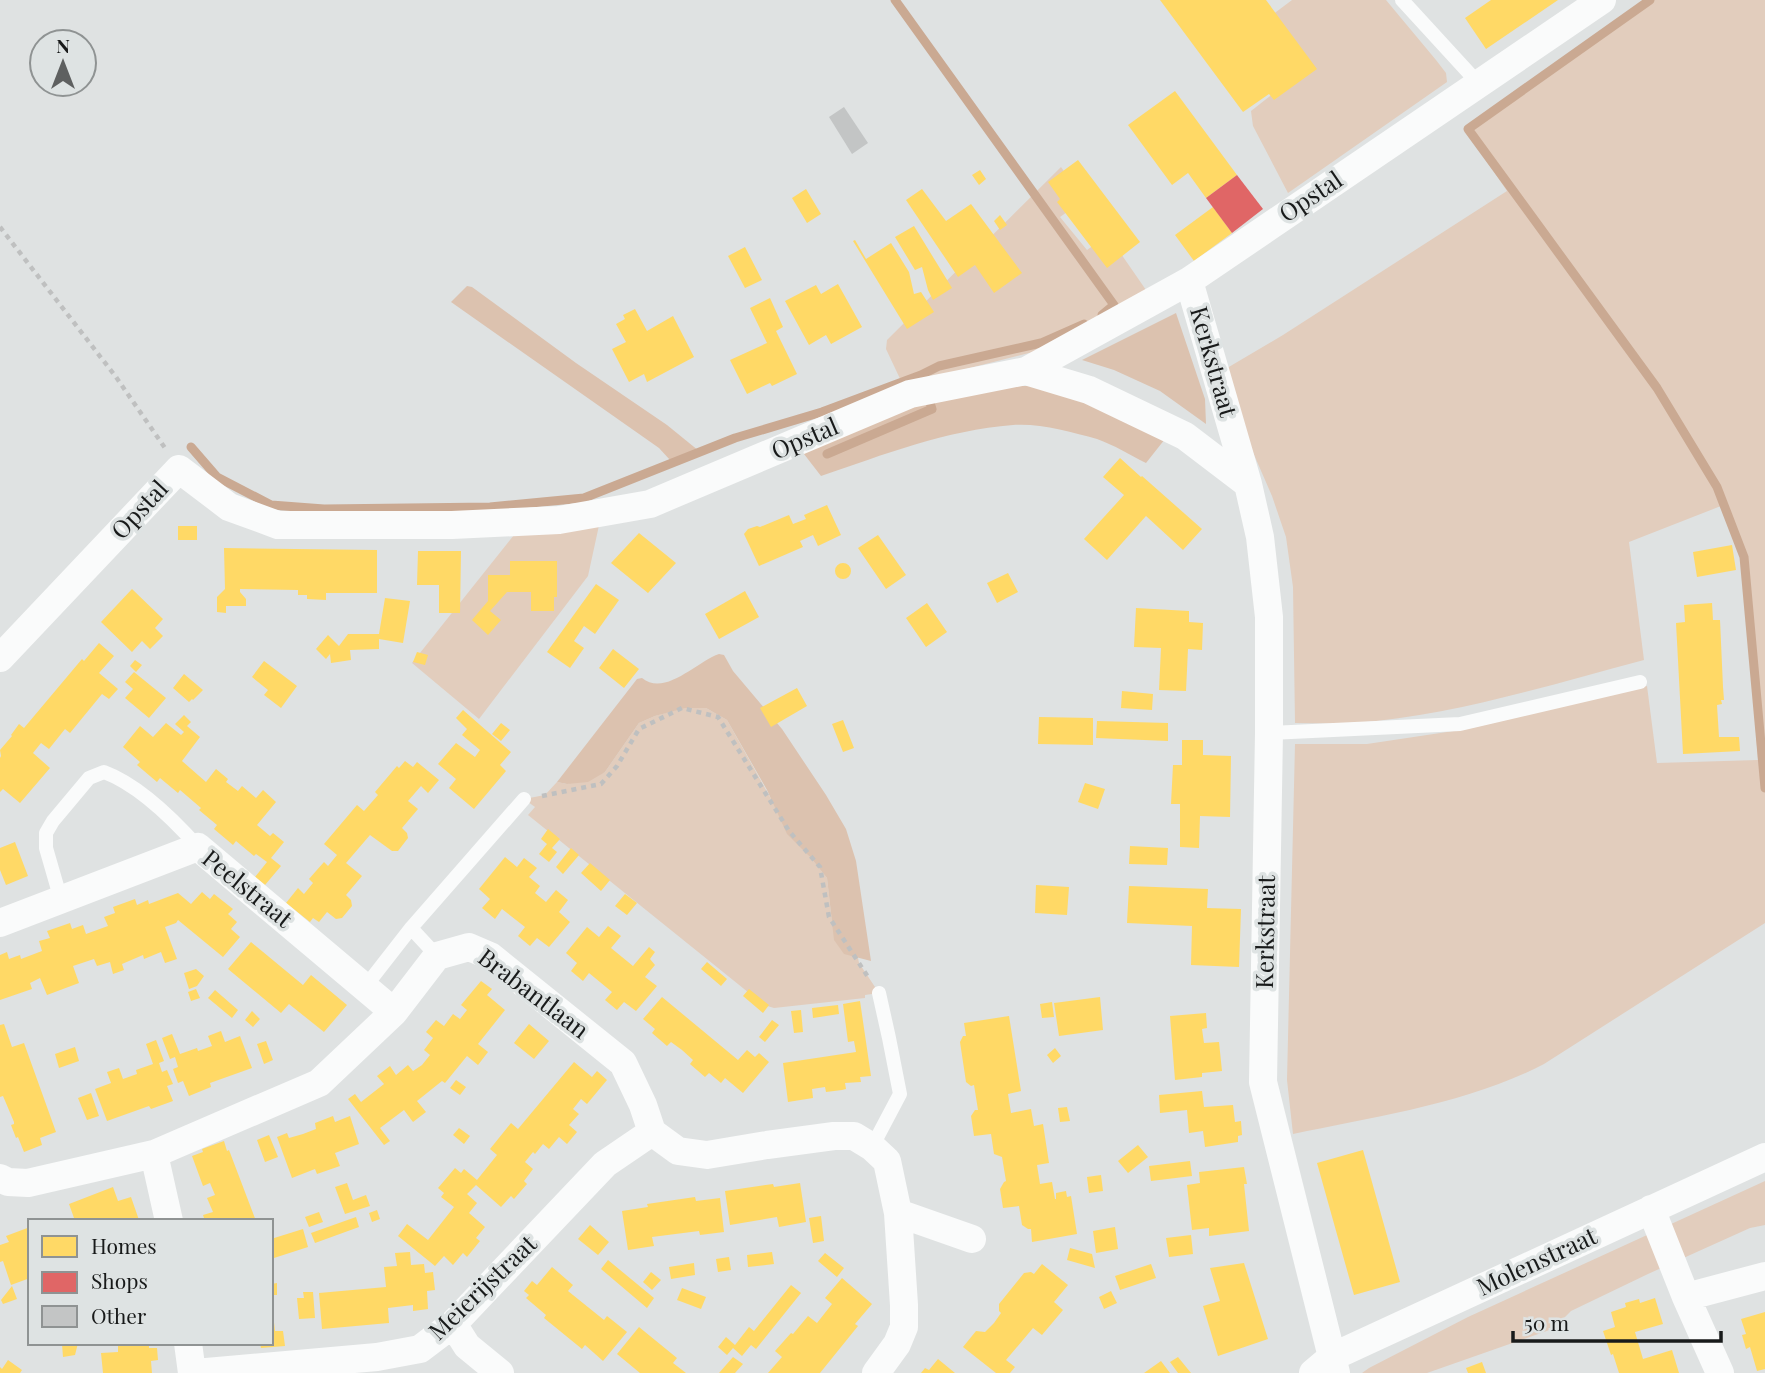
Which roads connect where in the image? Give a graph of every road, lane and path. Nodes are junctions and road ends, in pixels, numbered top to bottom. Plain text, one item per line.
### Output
1 (1402, 0) edge
2 (1602, 0) edge
3 (1479, 84) junction
4 (0, 227) edge
5 (1189, 281) junction
6 (1026, 371) junction
7 (179, 468) junction
8 (1248, 484) junction
9 (0, 659) edge
10 (1640, 682) dead end
11 (1269, 733) junction
12 (524, 799) joint
13 (198, 847) junction
14 (61, 900) junction
15 (0, 923) edge
16 (411, 928) junction
17 (438, 956) junction
18 (365, 987) junction
19 (879, 993) joint
20 (394, 1012) junction
21 (652, 1132) junction
22 (872, 1147) junction
23 (154, 1154) junction
24 (1765, 1157) edge
25 (0, 1178) edge
26 (1651, 1209) junction
27 (898, 1213) junction
28 (169, 1219) edge
29 (972, 1239) dead end
30 (1765, 1276) edge
31 (1686, 1297) junction
32 (453, 1324) junction
33 (188, 1345) edge
34 (1327, 1368) edge
35 (193, 1373) edge
36 (500, 1373) edge
37 (876, 1373) edge
38 (1720, 1373) edge

1 - 3 lane
2 - 3 street, Opstal
3 - 5 street, Opstal
4 - 7 path
5 - 6 street, Opstal
5 - 8 street, Kerkstraat
6 - 7 street, Opstal
6 - 8 street, Kerkstraat
7 - 9 street, Opstal
8 - 11 street, Kerkstraat
10 - 11 lane
11 - 34 street, Kerkstraat
12 - 16 lane
12 - 19 path
13 - 14 street, Peelstraat
13 - 14 lane
13 - 18 street, Peelstraat
14 - 15 street, Peelstraat
16 - 17 lane
16 - 18 lane
17 - 20 street, Brabantlaan
17 - 21 street, Brabantlaan
18 - 20 street, Peelstraat
19 - 22 lane
20 - 23 street, Brabantlaan
21 - 22 street
21 - 32 street, Meierijstraat
22 - 27 street
23 - 25 street
23 - 28 street
24 - 26 street, Molenstraat
26 - 31 street
26 - 34 street, Molenstraat
27 - 29 street
27 - 37 street
30 - 31 street
31 - 38 street
32 - 35 street, Meierijstraat
32 - 36 street
33 - 35 street

